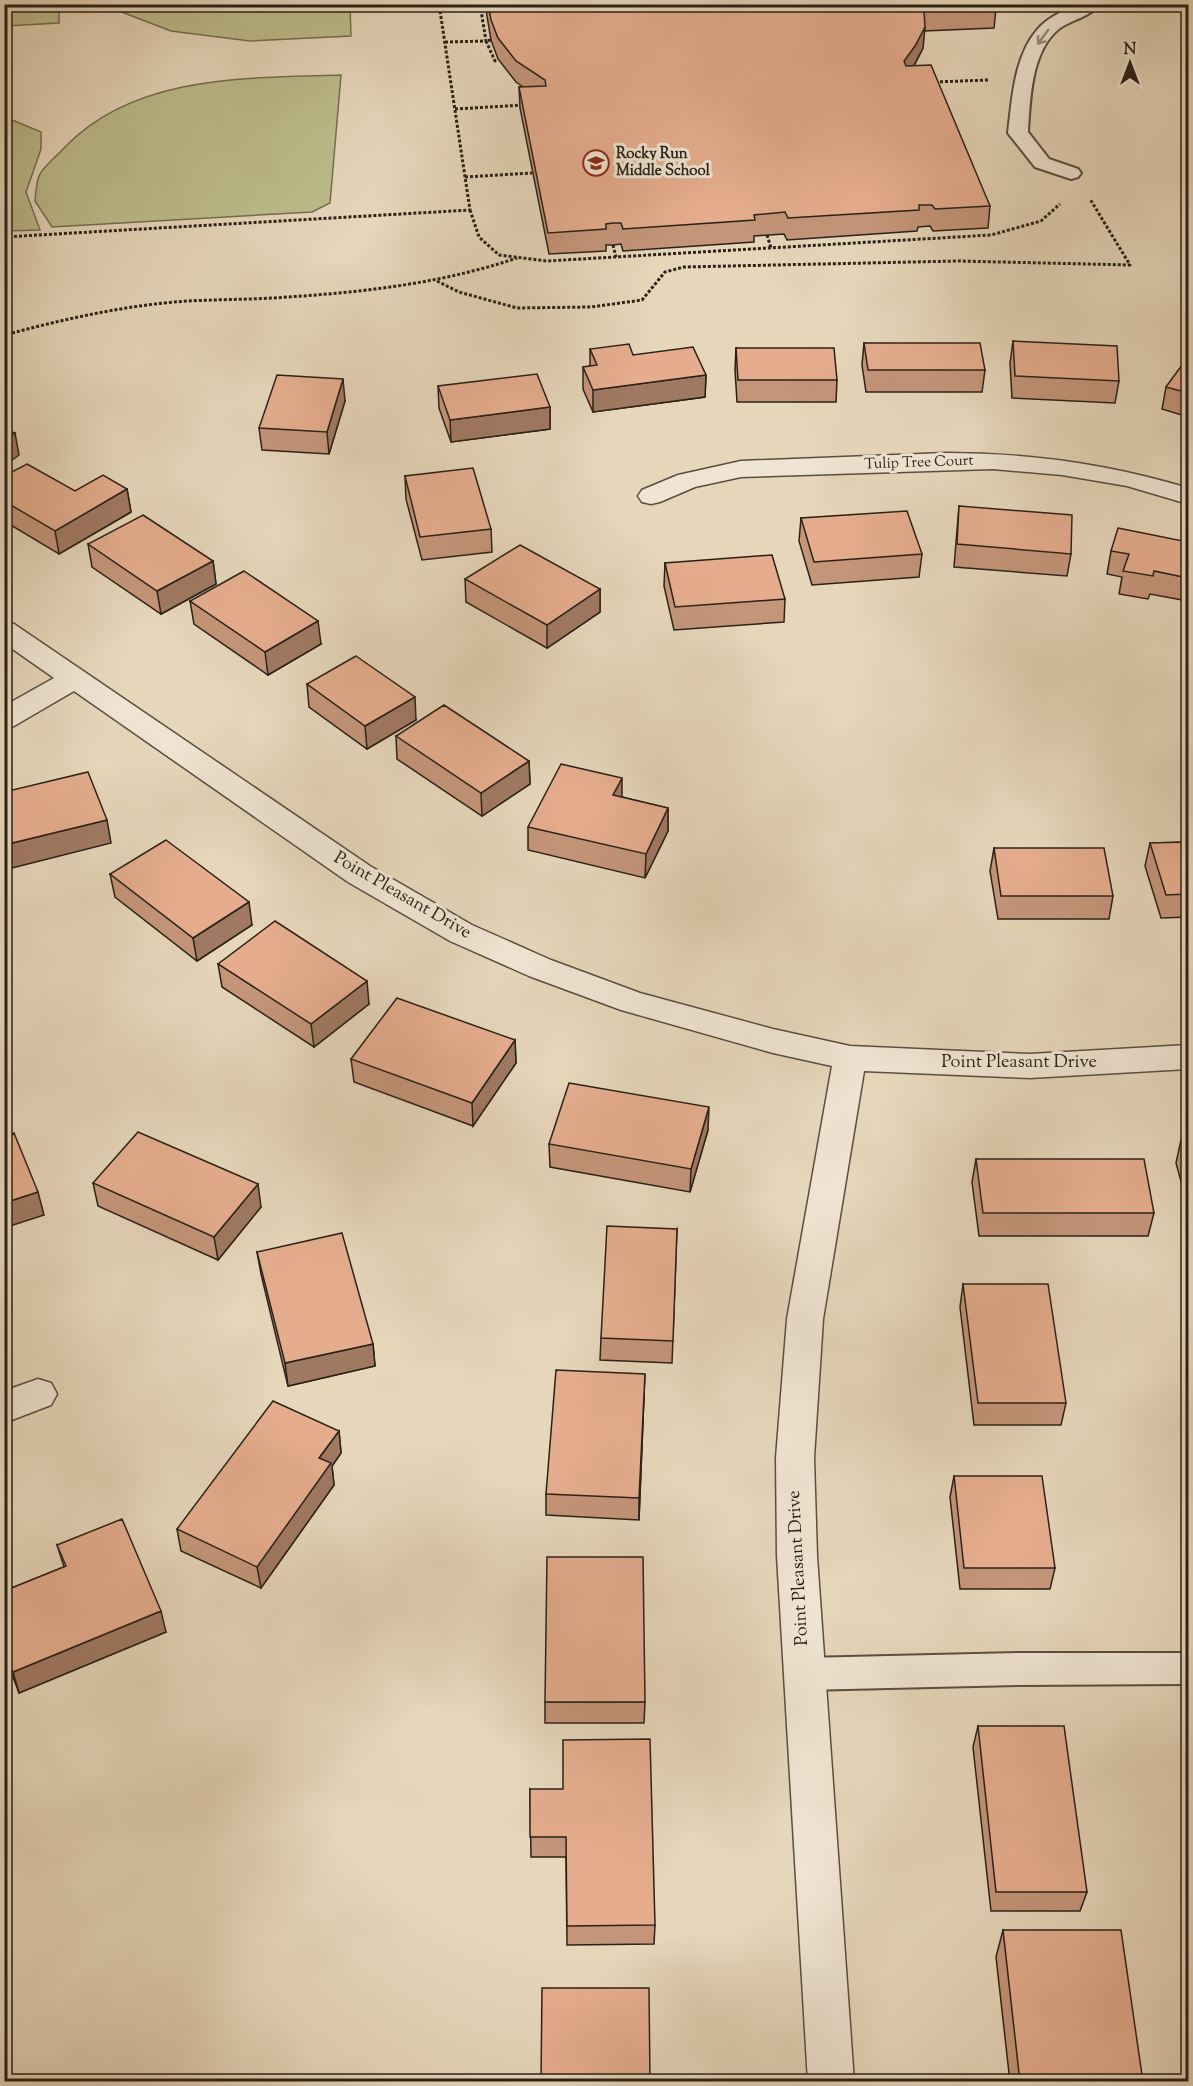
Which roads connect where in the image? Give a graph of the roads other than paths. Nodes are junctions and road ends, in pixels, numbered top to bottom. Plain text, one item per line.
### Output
1 (1091, 4) edge
2 (1071, 173) dead end
3 (651, 496) dead end
4 (1188, 496) edge
5 (4, 630) edge
6 (76, 678) junction
7 (4, 719) edge
8 (1188, 1057) edge
9 (850, 1058) junction
10 (38, 1394) dead end
11 (4, 1408) edge
12 (1188, 1669) edge
13 (804, 1674) junction
14 (831, 2082) edge

1 -> 2 lane
3 - 4 street, Tulip Tree Court
5 - 6 street, Point Pleasant Drive
6 - 7 street
6 - 9 street, Point Pleasant Drive
8 - 9 street, Point Pleasant Drive
9 - 13 street, Point Pleasant Drive
10 - 11 street
12 - 13 lane
13 - 14 street, Point Pleasant Drive

